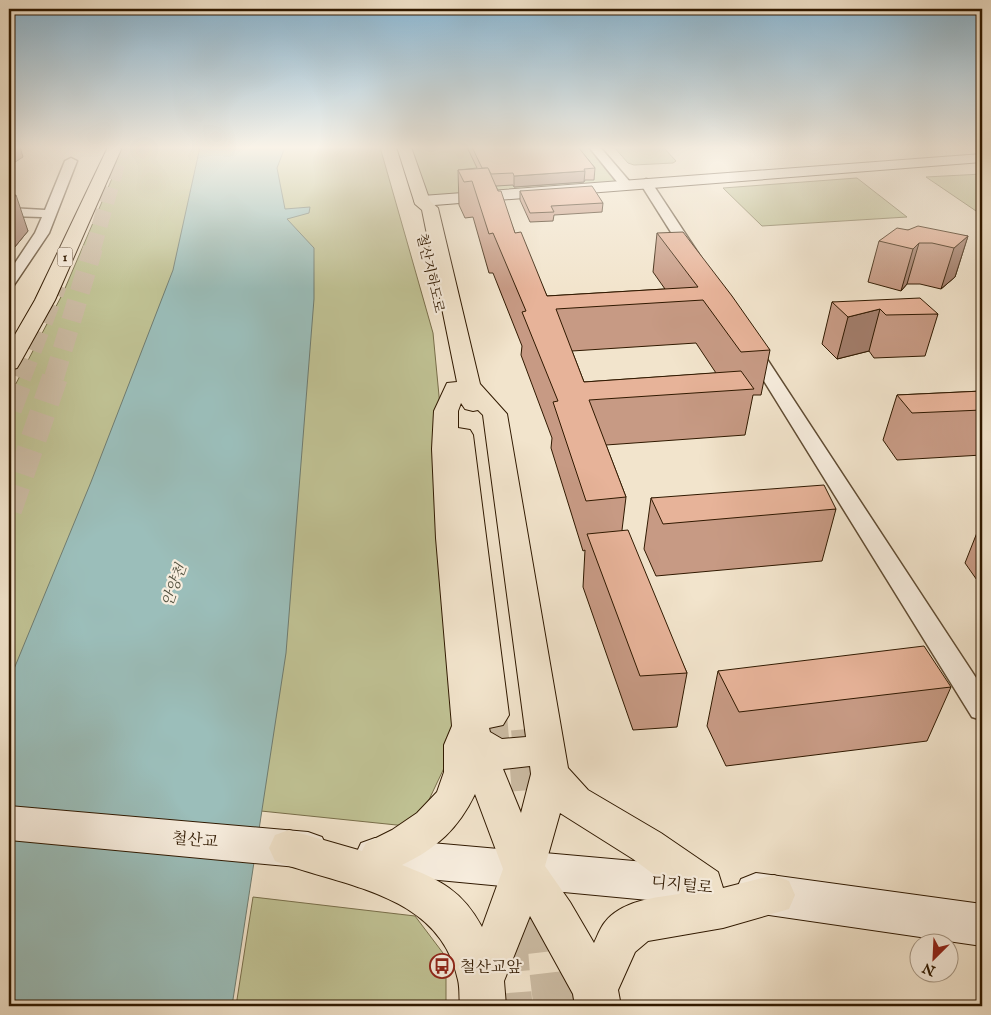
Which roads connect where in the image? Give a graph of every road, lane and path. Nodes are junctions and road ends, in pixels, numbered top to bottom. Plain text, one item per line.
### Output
1 (57, 194) edge
2 (80, 194) edge
3 (93, 194) edge
4 (420, 194) edge
5 (514, 194) edge
6 (653, 194) edge
7 (422, 202) junction
8 (9, 212) edge
9 (49, 214) junction
10 (703, 272) edge
11 (9, 282) edge
12 (19, 332) edge
13 (743, 335) edge
14 (9, 363) tunnel mouth
15 (9, 380) tunnel mouth
16 (462, 387) junction
17 (982, 709) edge
18 (479, 727) junction
19 (540, 743) junction
20 (9, 823) edge
21 (289, 848) joint
22 (380, 867) junction
23 (523, 868) junction
24 (703, 886) junction
25 (774, 895) junction
26 (982, 925) edge
27 (482, 994) edge
28 (597, 998) edge

1 - 9 street
2 - 12 main road, 1
3 - 12 main road, 1
4 - 7 main road
5 - 7 street
6 - 10 street
7 - 16 main road, 철산지하도로
8 - 9 street
9 - 11 street
12 - 14 main road, 1
12 - 15 main road
13 - 17 street
16 - 18 main road
16 - 19 main road
18 - 19 main road
18 - 22 main road
18 - 23 main road
19 - 23 main road
19 - 24 main road
20 - 21 street, 철산교
21 - 22 main road
22 - 23 street, 디지털로
22 - 27 main road
23 - 24 street, 디지털로
23 - 27 main road
23 - 28 main road
24 - 25 street, 디지털로
25 - 26 street, 디지털로
25 - 28 main road

